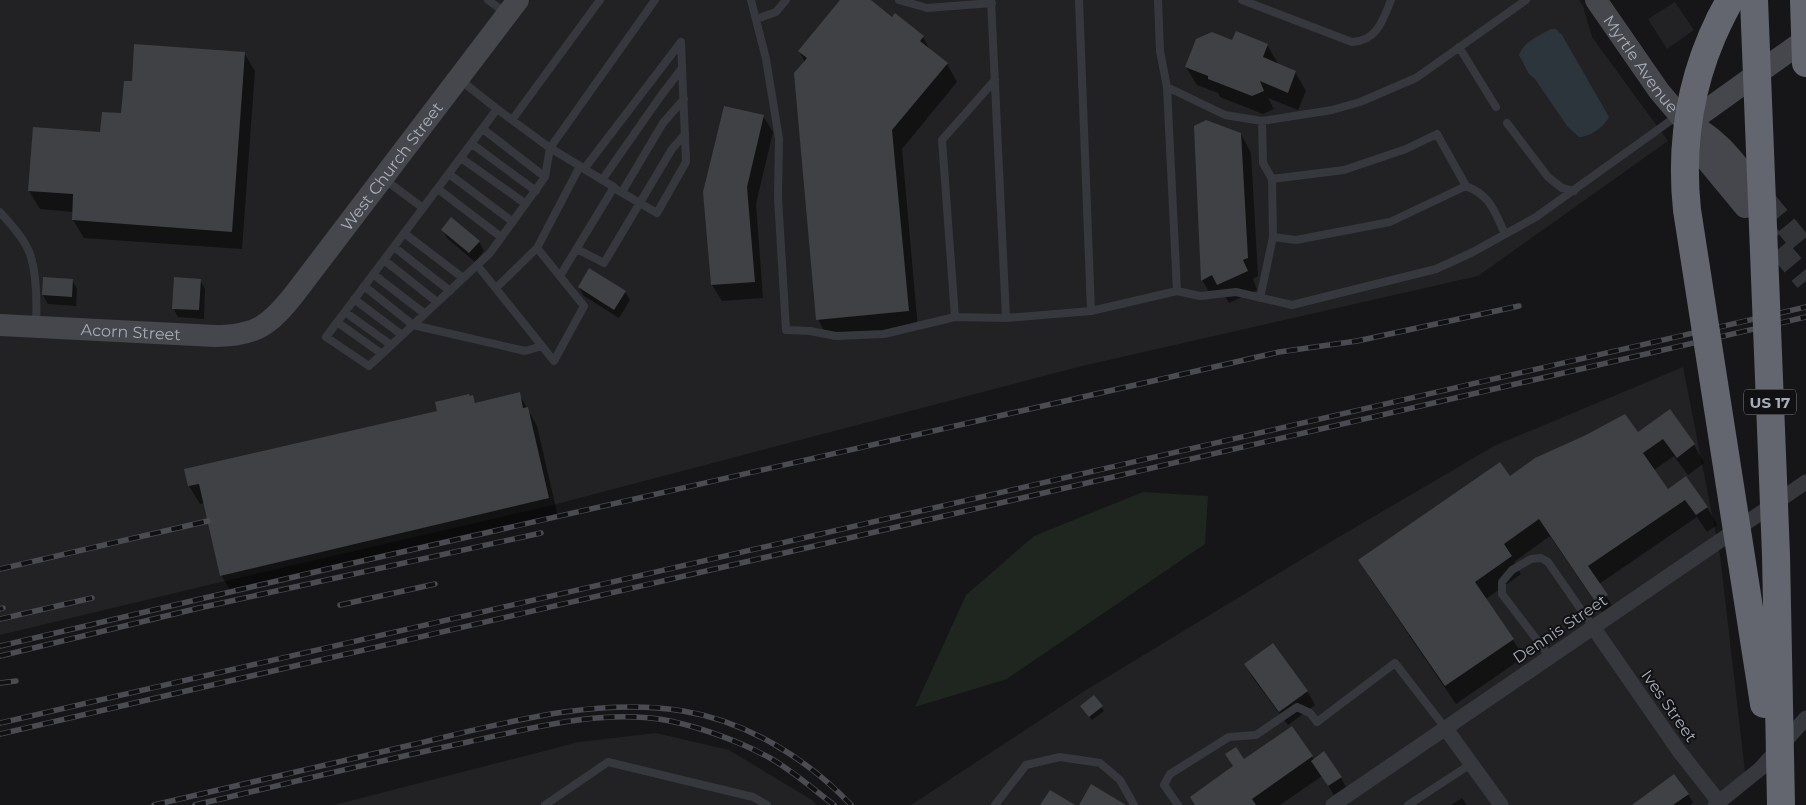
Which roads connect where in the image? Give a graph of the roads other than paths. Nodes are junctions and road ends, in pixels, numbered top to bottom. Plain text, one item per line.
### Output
1 (488, 0) edge
2 (600, 0) edge
3 (655, 0) edge
4 (751, 0) edge
5 (786, 0) edge
6 (899, 0) edge
7 (1079, 0) edge
8 (1158, 0) edge
9 (1242, 0) edge
10 (1391, 0) edge
11 (1526, 0) edge
12 (1596, 0) edge
13 (1754, 0) edge
14 (1804, 0) edge
15 (992, 2) edge
16 (513, 7) edge
17 (1725, 10) edge
18 (756, 19) junction
19 (1806, 38) edge
20 (1459, 47) junction
21 (1806, 63) edge
22 (682, 68) junction
23 (459, 78) junction
24 (995, 80) junction
25 (1167, 87) junction
26 (684, 99) junction
27 (1496, 108) dead end
28 (497, 109) junction
29 (1683, 119) junction
30 (512, 120) junction
31 (1262, 121) junction
32 (1507, 123) dead end
33 (483, 129) junction
34 (685, 134) junction
35 (472, 144) junction
36 (550, 148) junction
37 (461, 158) junction
38 (582, 167) junction
39 (449, 174) junction
40 (382, 178) junction
41 (545, 178) junction
42 (1272, 179) junction
43 (602, 180) junction
44 (1466, 186) junction
45 (614, 188) junction
46 (438, 189) junction
47 (1574, 190) junction
48 (536, 191) junction
49 (622, 192) junction
50 (639, 203) junction
51 (526, 204) junction
52 (1755, 204) tunnel mouth
53 (423, 208) junction
54 (0, 212) edge
55 (513, 222) junction
56 (404, 233) junction
57 (1505, 234) junction
58 (501, 237) junction
59 (1273, 238) junction
60 (394, 247) junction
61 (538, 248) junction
62 (577, 249) junction
63 (384, 260) junction
64 (478, 265) junction
65 (373, 274) junction
66 (560, 276) junction
67 (463, 278) junction
68 (364, 286) junction
69 (496, 288) junction
70 (450, 291) junction
71 (1177, 291) junction
72 (1260, 298) junction
73 (354, 299) junction
74 (437, 302) junction
75 (1091, 311) junction
76 (345, 312) junction
77 (425, 314) junction
78 (955, 317) junction
79 (1006, 318) junction
80 (337, 322) junction
81 (0, 325) edge
82 (413, 325) junction
83 (36, 327) junction
84 (260, 328) joint
85 (402, 336) junction
86 (391, 345) junction
87 (542, 346) junction
88 (382, 354) junction
89 (1806, 482) edge
90 (1593, 627) junction
91 (1550, 657) junction
92 (1806, 718) edge
93 (1446, 729) junction
94 (1471, 764) junction
95 (1717, 803) edge
96 (545, 805) edge
97 (768, 805) edge
98 (995, 805) edge
99 (1134, 805) edge
100 (1178, 805) edge
101 (1333, 805) edge
102 (1408, 805) edge
103 (1501, 805) edge
104 (1780, 805) edge

1 - 16 lane
2 - 30 lane
3 - 36 lane
4 - 18 lane
5 - 18 lane
6 - 15 lane
7 - 75 lane
8 - 25 lane
9 - 10 lane
11 - 20 lane
12 - 29 street, Myrtle Avenue
13 - 104 highway, US 17, bridge
14 - 21 highway, bridge
15 - 24 lane
16 - 23 street, West Church Street
17 - 104 highway, bridge
18 - 78 lane
19 - 29 street
20 - 27 lane
20 - 31 lane
22 - 26 lane
22 - 38 lane
22 - 43 lane
23 - 28 lane
23 - 40 street, West Church Street
24 - 78 lane
24 - 79 lane
25 - 31 lane
25 - 71 lane
26 - 34 lane
26 - 49 lane
28 - 30 lane
28 - 33 lane
29 - 47 lane
29 - 52 street, Myrtle Avenue
30 - 36 lane
31 - 42 lane
32 - 47 lane
33 - 35 lane
33 - 41 lane
34 - 50 lane
34 - 50 lane
35 - 37 lane
35 - 48 lane
36 - 38 lane
36 - 41 lane
37 - 39 lane
37 - 51 lane
38 - 43 lane
38 - 61 lane
39 - 46 lane
39 - 55 lane
40 - 53 lane
40 - 84 street, West Church Street
41 - 48 lane
42 - 44 lane
42 - 59 lane
43 - 45 lane
44 - 57 lane
44 - 59 lane
45 - 49 lane
45 - 62 lane
46 - 53 lane
46 - 58 lane
47 - 57 lane
48 - 51 lane
49 - 50 lane
50 - 62 lane
51 - 55 lane
53 - 56 lane
54 - 83 lane
55 - 58 lane
56 - 60 lane
56 - 67 lane
57 - 72 lane
58 - 64 lane
59 - 72 lane
60 - 63 lane
60 - 70 lane
61 - 66 lane
61 - 69 lane
62 - 66 lane
63 - 65 lane
63 - 74 lane
64 - 67 lane
64 - 69 lane
65 - 68 lane
65 - 77 lane
66 - 87 lane
67 - 70 lane
68 - 73 lane
68 - 82 lane
69 - 87 lane
70 - 74 lane
71 - 72 lane
71 - 75 lane
73 - 76 lane
73 - 85 lane
74 - 77 lane
75 - 79 lane
76 - 80 lane
76 - 86 lane
77 - 82 lane
78 - 79 lane
80 - 88 lane
80 - 88 lane
81 - 83 street, Acorn Street
82 - 85 lane
82 - 87 lane
83 - 84 street, Acorn Street
85 - 86 lane
86 - 88 lane
89 - 90 street, Dennis Street
90 - 91 street, Dennis Street
90 - 91 lane
90 - 95 street, Ives Street
91 - 93 street, Dennis Street
92 - 95 street
93 - 94 street
93 - 100 lane
93 - 101 street, Dennis Street
94 - 102 lane
94 - 103 street
96 - 97 lane
98 - 99 lane

